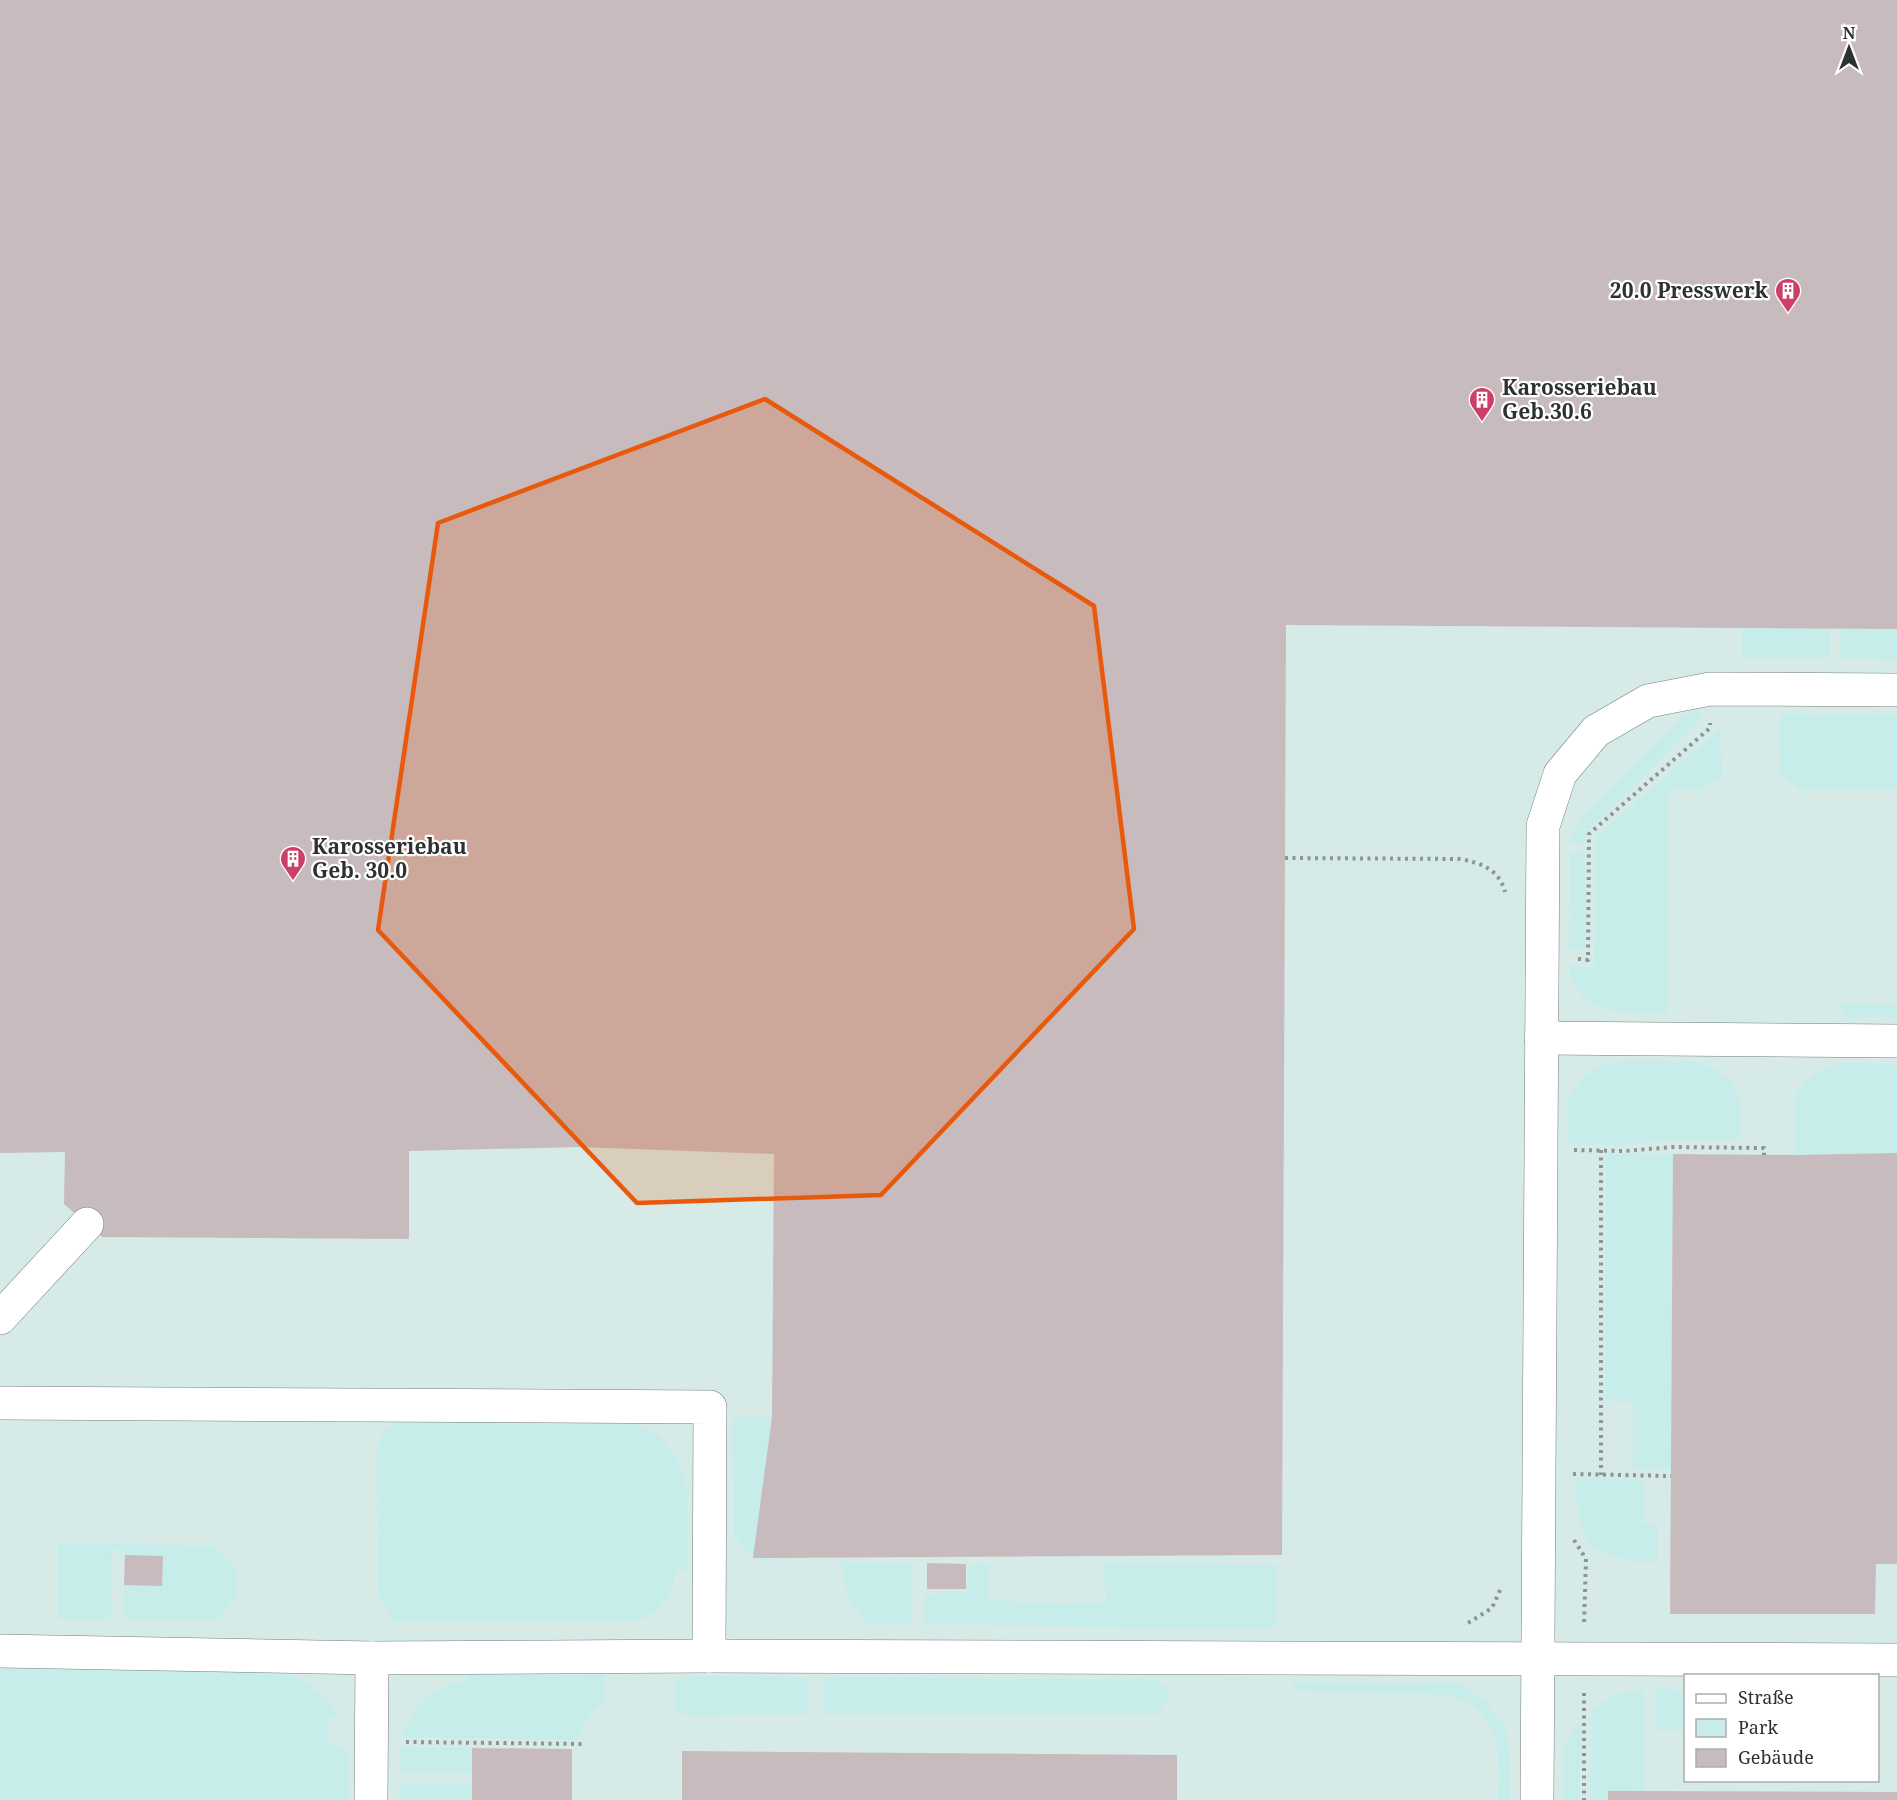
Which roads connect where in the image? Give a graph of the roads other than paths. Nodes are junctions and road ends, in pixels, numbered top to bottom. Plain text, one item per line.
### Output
1 (1897, 690) edge
2 (1541, 1038) junction
3 (1897, 1041) edge
4 (87, 1224) dead end
5 (0, 1318) edge
6 (0, 1403) edge
7 (0, 1651) edge
8 (709, 1656) junction
9 (372, 1658) junction
10 (1537, 1659) junction
11 (1897, 1660) edge
12 (371, 1800) edge
13 (1537, 1800) edge

1 - 2 lane
2 - 3 lane
2 - 10 lane
4 - 5 lane
6 - 8 lane
7 - 9 lane
8 - 9 lane
8 - 10 lane
9 - 12 lane
10 - 11 lane
10 - 13 lane

